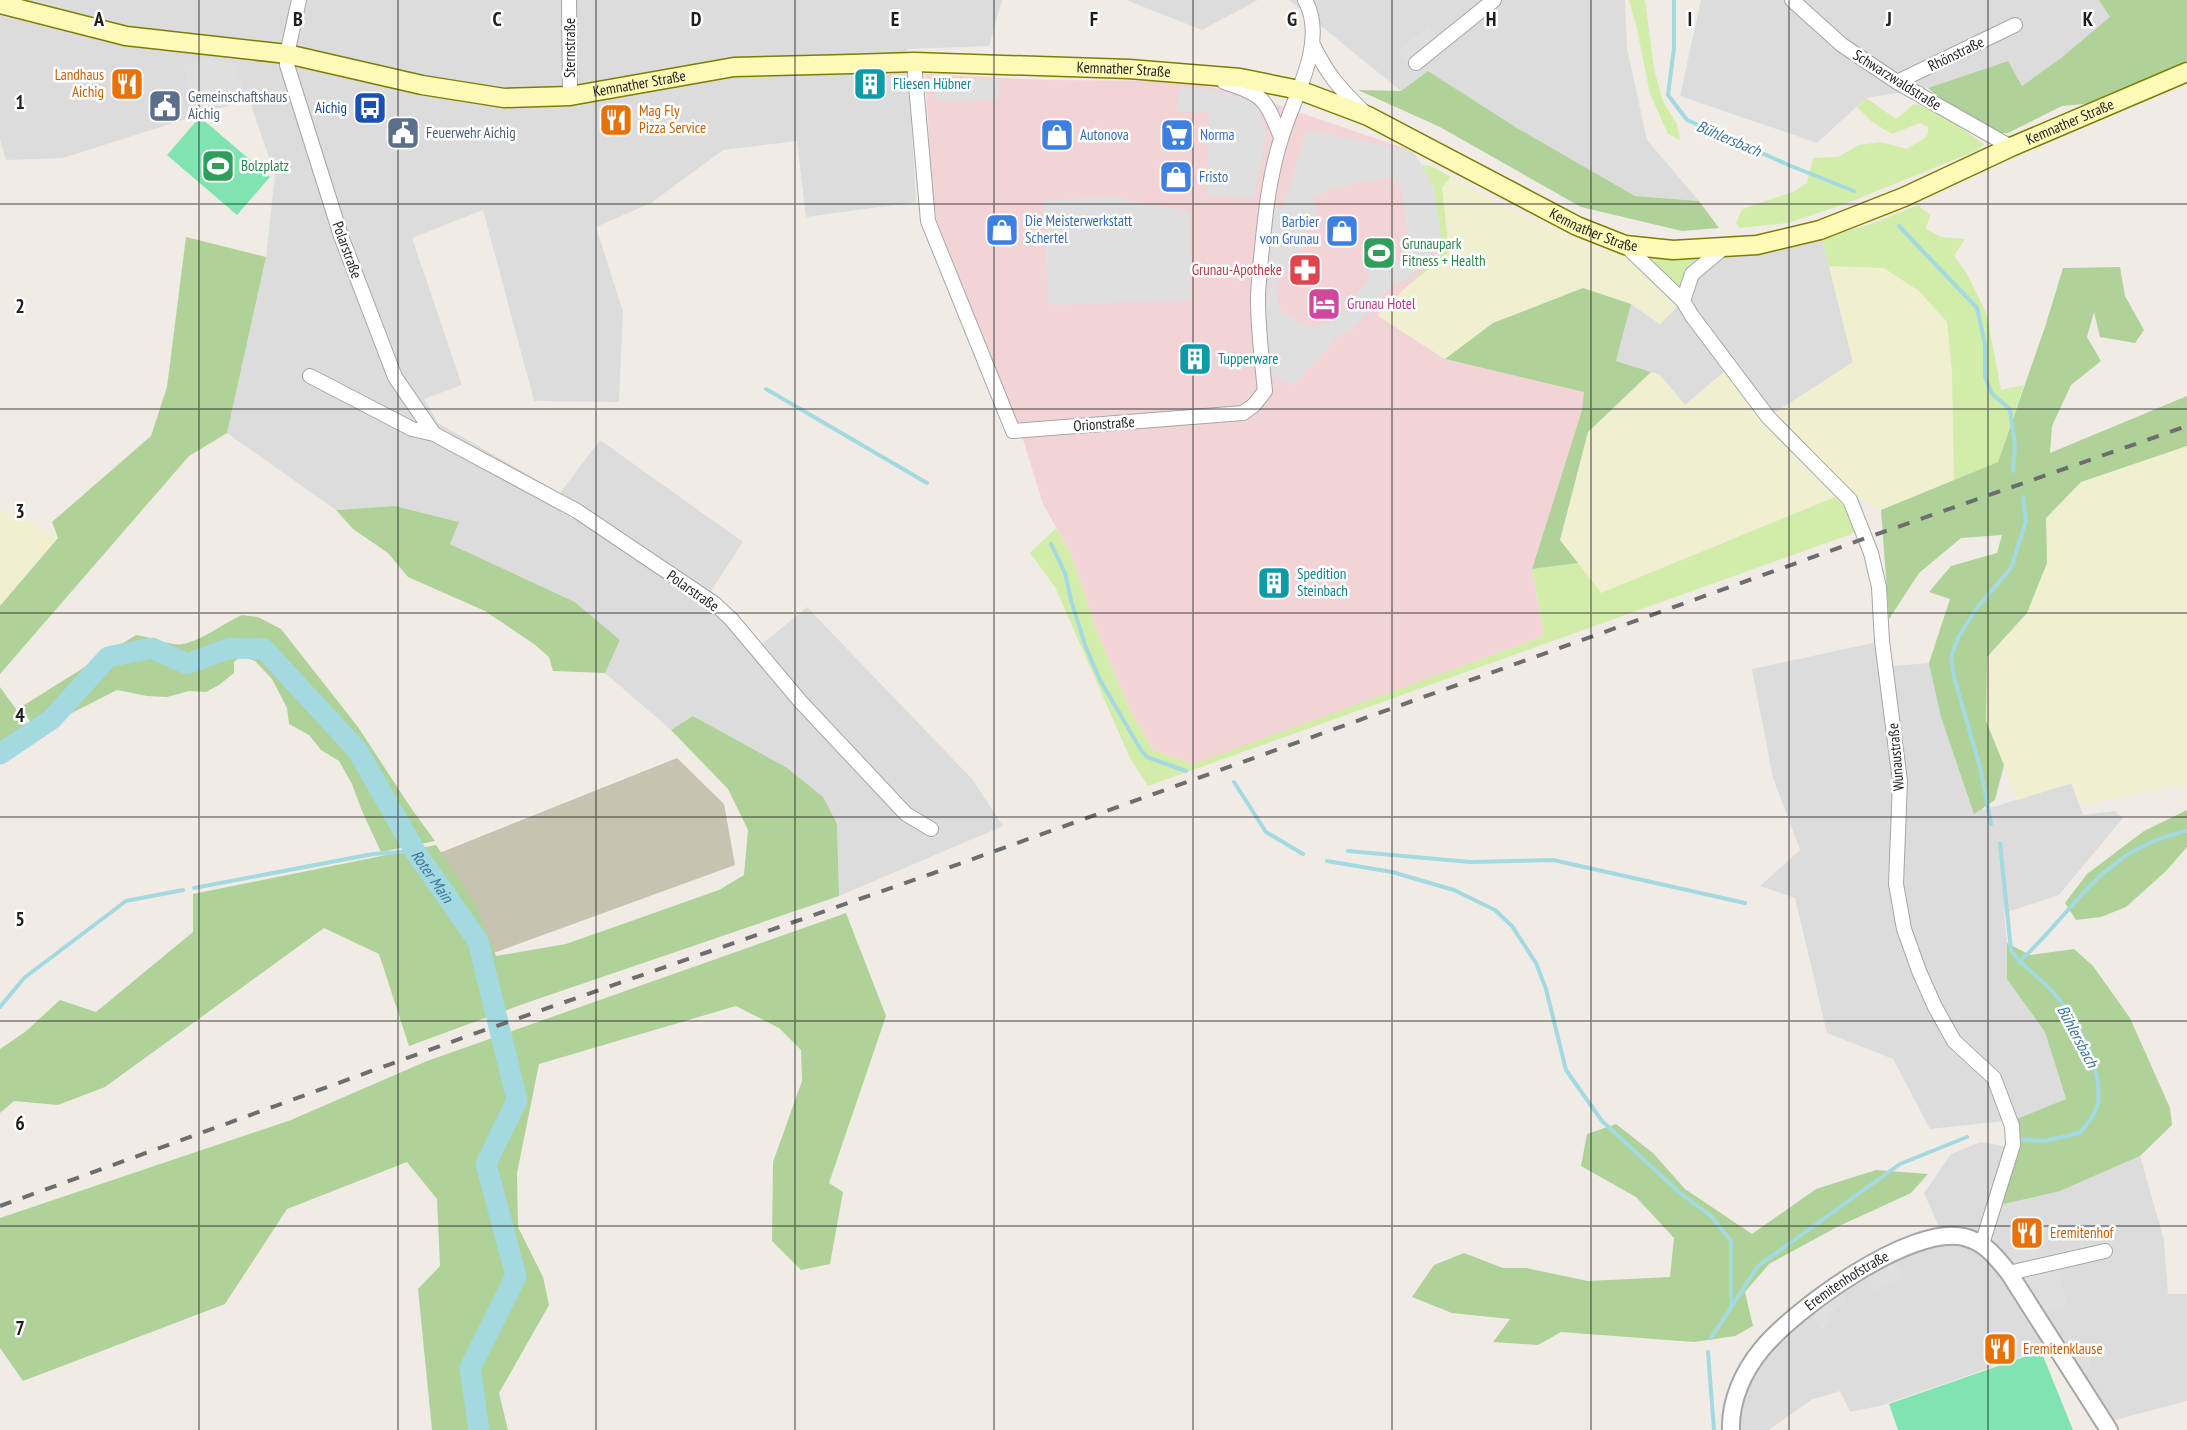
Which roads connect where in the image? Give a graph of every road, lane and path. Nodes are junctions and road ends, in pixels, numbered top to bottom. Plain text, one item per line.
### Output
1 (299, 0) edge
2 (569, 0) edge
3 (1305, 0) edge
4 (1494, 0) edge
5 (1792, 0) edge
6 (0, 4) edge
7 (2015, 25) dead end
8 (1312, 43) junction
9 (287, 54) junction
10 (914, 62) junction
11 (1416, 63) dead end
12 (2187, 72) edge
13 (1198, 73) junction
14 (1897, 82) junction
15 (1299, 90) junction
16 (570, 96) junction
17 (1368, 116) junction
18 (1281, 136) junction
19 (2011, 147) junction
20 (1625, 245) junction
21 (1722, 249) junction
22 (1683, 301) junction
23 (310, 376) dead end
24 (434, 434) junction
25 (931, 829) dead end
26 (1982, 1244) junction
27 (2105, 1251) dead end
28 (2009, 1273) junction
29 (1731, 1424) edge
30 (2109, 1430) edge

1 - 9 street
2 - 16 street, Sternstraße
3 - 8 street
4 - 11 street
5 - 14 street, Schwarzwaldstraße
6 - 9 main road, Kemnather Straße
7 - 14 street, Rhönstraße
8 - 15 street, Orionstraße
8 - 17 street
9 - 16 main road, Kemnather Straße
9 - 24 street, Polarstraße
10 - 13 main road, Kemnather Straße
10 - 16 main road, Kemnather Straße
10 - 18 street, Orionstraße
12 - 19 main road, Kemnather Straße
13 - 15 main road, Kemnather Straße
13 - 18 street
14 - 19 street, Schwarzwaldstraße
15 - 17 main road, Kemnather Straße
15 - 18 street, Orionstraße
17 - 20 main road, Kemnather Straße
19 - 21 main road, Kemnather Straße
20 - 21 main road, Kemnather Straße
20 - 22 street, Wunaustraße
21 - 22 street
22 - 26 street, Wunaustraße
23 - 24 street, Polarstraße
24 - 25 street, Polarstraße
26 - 28 street
26 - 29 street, Eremitenhofstraße
27 - 28 street
28 - 30 street

